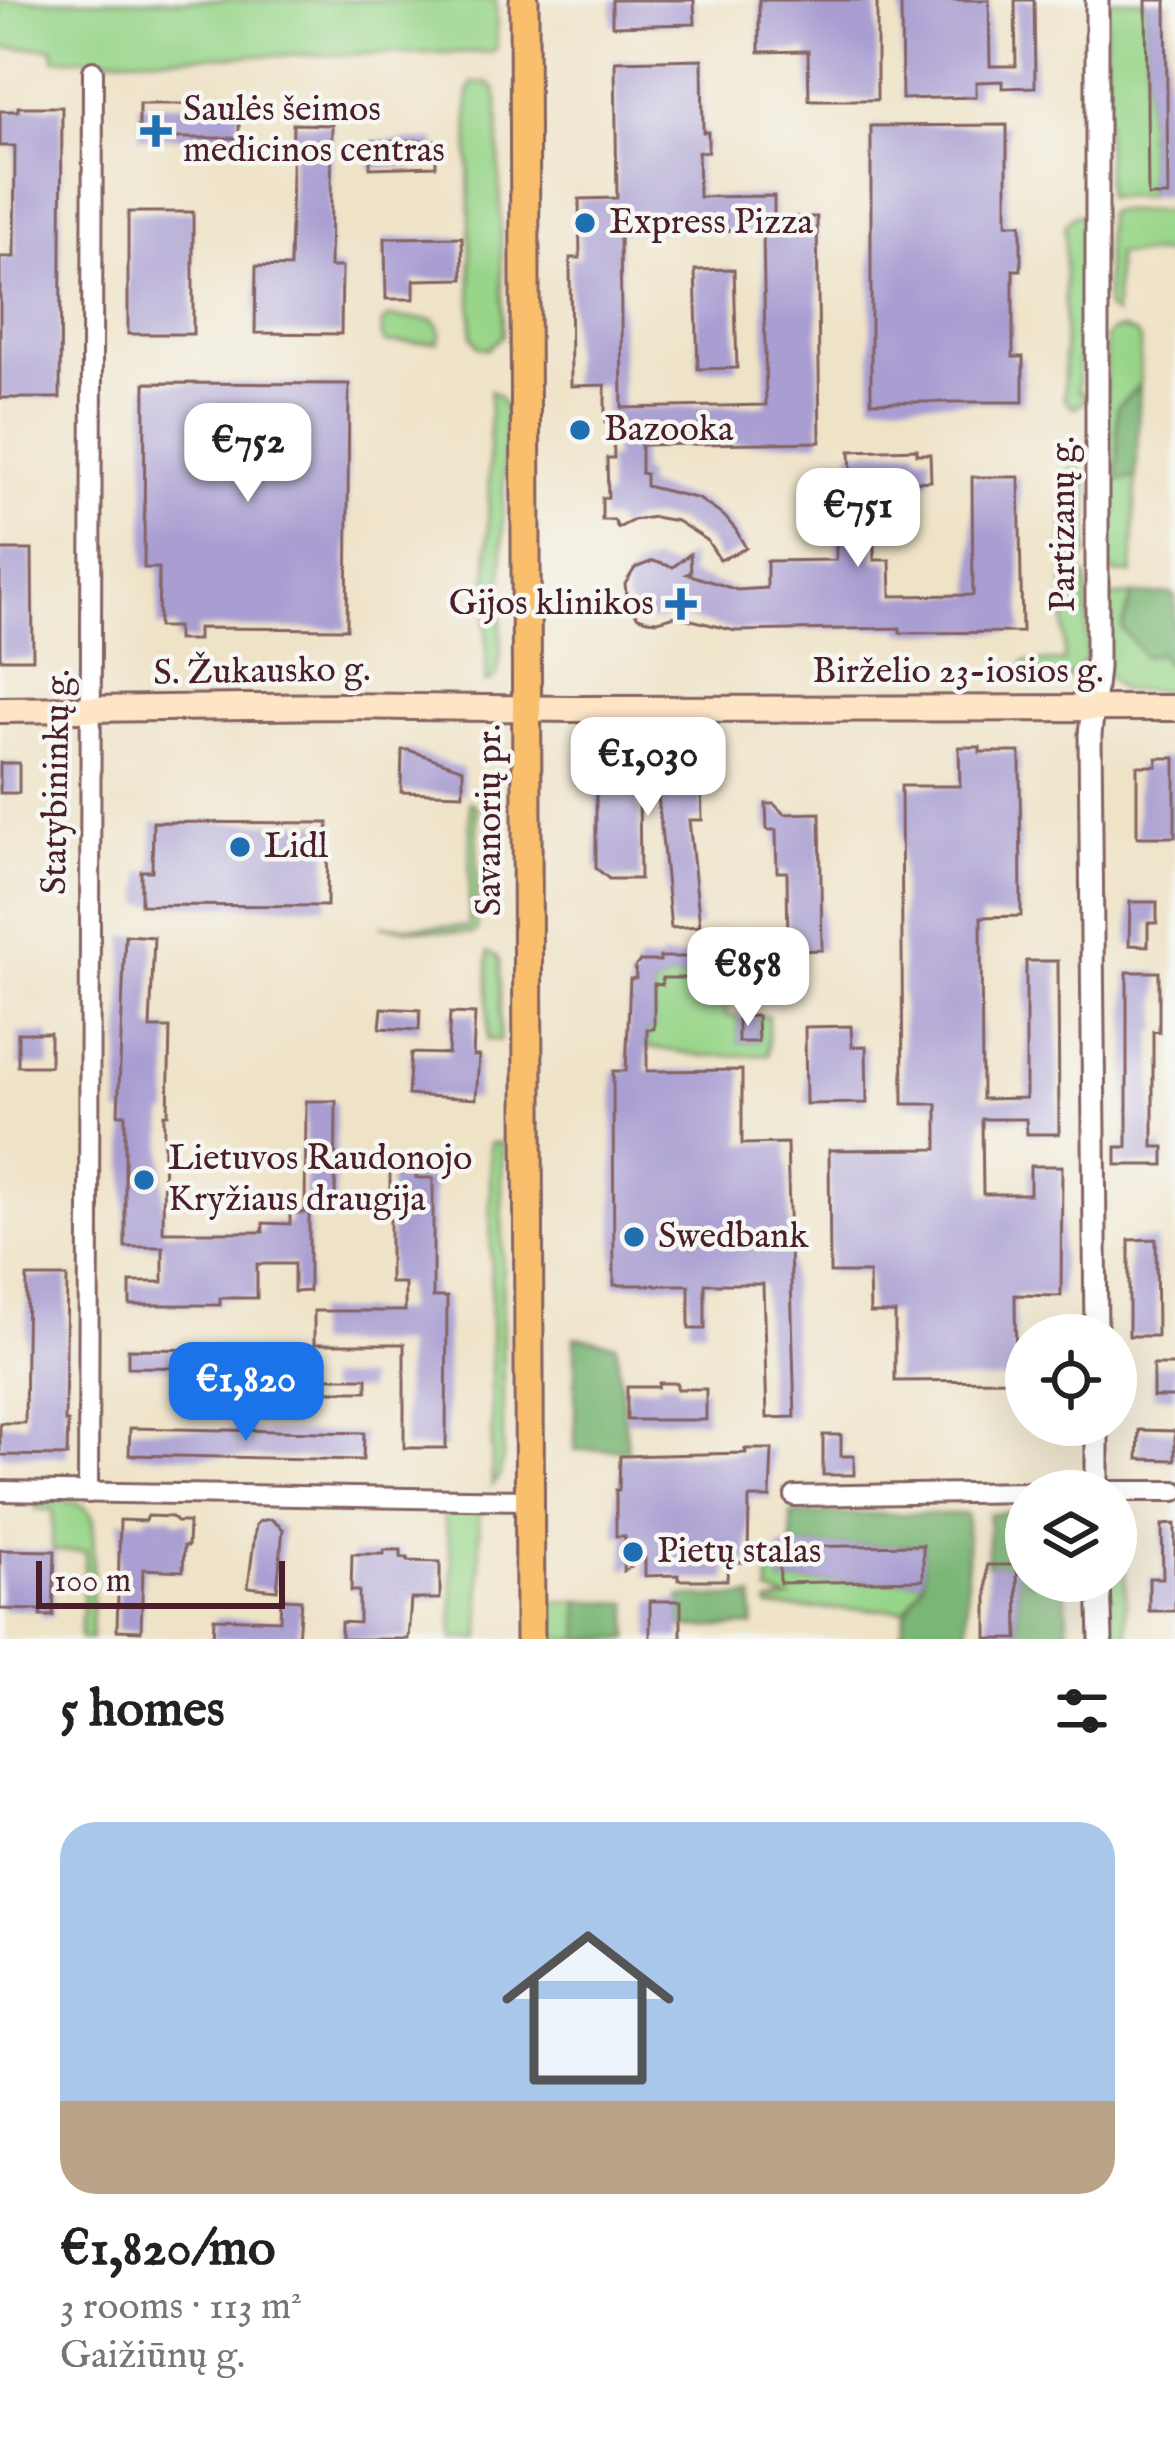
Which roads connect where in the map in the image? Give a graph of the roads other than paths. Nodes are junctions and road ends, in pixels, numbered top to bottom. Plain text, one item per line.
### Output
1 (524, 0) edge
2 (1097, 0) edge
3 (93, 71) dead end
4 (1093, 707) junction
5 (525, 708) junction
6 (1175, 708) edge
7 (91, 709) junction
8 (0, 710) edge
9 (1096, 1314) edge
10 (0, 1491) edge
11 (1137, 1491) edge
12 (1175, 1491) edge
13 (1005, 1492) edge
14 (88, 1493) junction
15 (795, 1496) dead end
16 (530, 1500) junction
17 (1100, 1602) edge
18 (530, 1639) edge
19 (1101, 1639) edge

1 - 5 main road, Savanorių pr.
2 - 4 street, Partizanų g.
3 - 7 street, Statybininkų g.
4 - 5 main road, Birželio 23-iosios g.
4 - 6 main road, Birželio 23-iosios g.
4 - 9 street, Partizanų g.
5 - 7 main road, S. Žukausko g.
5 - 16 main road, Savanorių pr.
7 - 8 main road, S. Žukausko g.
7 - 14 street, Statybininkų g.
10 - 14 street
11 - 12 street
13 - 15 street
14 - 16 street
16 - 18 main road, Savanorių pr.
17 - 19 street

